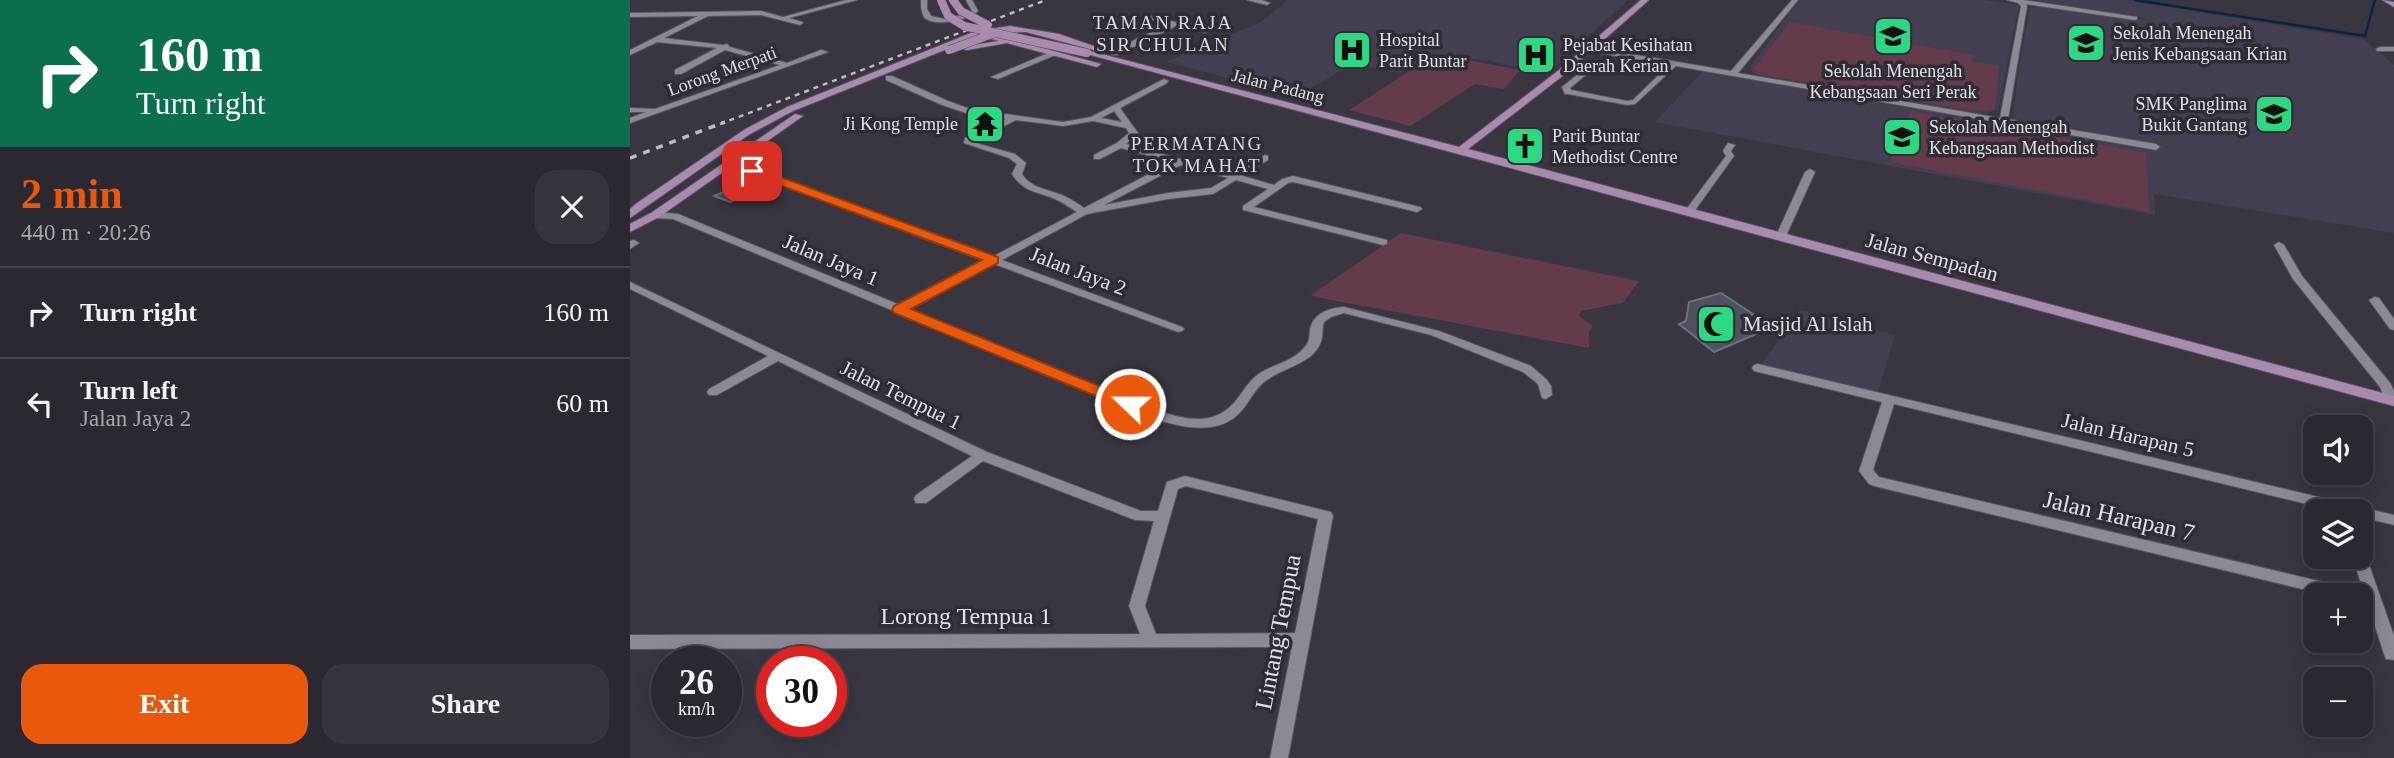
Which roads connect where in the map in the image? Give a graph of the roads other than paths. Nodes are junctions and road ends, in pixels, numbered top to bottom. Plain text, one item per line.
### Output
1 (853, 0) edge
2 (924, 0) edge
3 (941, 0) edge
4 (953, 0) edge
5 (969, 0) edge
6 (1250, 0) edge
7 (1638, 0) edge
8 (1646, 0) edge
9 (1794, 0) edge
10 (2010, 0) edge
11 (2386, 0) edge
12 (1267, 3) dead end
13 (2021, 3) junction
14 (2394, 5) edge
15 (709, 13) junction
16 (633, 16) edge
17 (782, 17) junction
18 (1146, 18) dead end
19 (2135, 18) dead end
20 (800, 23) dead end
21 (1175, 24) junction
22 (964, 26) junction
23 (1024, 28) junction
24 (1004, 29) junction
25 (1611, 29) junction
26 (1205, 31) dead end
27 (979, 33) junction
28 (994, 35) junction
29 (656, 40) junction
30 (1014, 43) junction
31 (727, 46) junction
32 (950, 47) junction
33 (967, 48) junction
34 (1589, 49) junction
35 (2381, 49) dead end
36 (2394, 49) edge
37 (824, 52) dead end
38 (630, 53) edge
39 (1056, 53) junction
40 (1087, 53) junction
41 (1114, 53) junction
42 (1596, 62) dead end
43 (1675, 63) junction
44 (787, 65) junction
45 (678, 72) dead end
46 (1734, 73) junction
47 (995, 77) dead end
48 (889, 78) junction
49 (1164, 81) junction
50 (1116, 108) junction
51 (630, 110) edge
52 (659, 110) junction
53 (1014, 118) junction
54 (1093, 119) junction
55 (630, 121) edge
56 (2004, 121) junction
57 (1129, 126) junction
58 (1378, 128) junction
59 (1120, 145) junction
60 (1731, 145) dead end
61 (2156, 147) dead end
62 (1461, 150) junction
63 (1097, 157) dead end
64 (1265, 158) dead end
65 (725, 159) junction
66 (1179, 162) junction
67 (1810, 172) dead end
68 (1235, 177) junction
69 (1275, 188) junction
70 (1417, 209) dead end
71 (1690, 211) junction
72 (1084, 212) junction
73 (630, 215) edge
74 (655, 215) junction
75 (630, 226) edge
76 (1781, 236) junction
77 (1383, 242) dead end
78 (2279, 245) dead end
79 (993, 260) junction
80 (630, 285) edge
81 (2375, 300) dead end
82 (899, 310) junction
83 (2394, 327) edge
84 (1178, 329) dead end
85 (778, 356) junction
86 (1758, 368) dead end
87 (713, 392) dead end
88 (1546, 395) dead end
89 (1889, 399) junction
90 (2393, 401) edge
91 (982, 455) junction
92 (921, 499) dead end
93 (2303, 499) edge
94 (2373, 515) edge
95 (1163, 516) junction
96 (2394, 520) edge
97 (2303, 583) edge
98 (2373, 611) edge
99 (1150, 639) junction
100 (1302, 640) junction
101 (630, 642) edge
102 (2392, 653) dead end
103 (1279, 758) edge

1 - 17 street
2 - 5 street
3 - 22 street, bridge
4 - 24 street, Jalan Padang, bridge
6 - 12 street
7 - 25 street
8 - 25 street
9 - 46 street
10 - 13 street
11 - 14 street
13 - 19 street
13 - 56 street
15 - 16 street
15 - 17 street
15 - 29 street
17 - 20 street
18 - 21 street
21 - 26 street
21 - 41 street
22 - 28 street, Jalan Padang, bridge
22 - 32 street, bridge
23 - 27 street
23 - 28 street
23 - 41 street
24 - 28 street, bridge
24 - 40 street, Jalan Padang, bridge
25 - 34 street
27 - 28 street
27 - 32 street
28 - 30 street
28 - 32 street, bridge
28 - 33 street
28 - 40 street, Jalan Padang, bridge
29 - 31 street
29 - 38 street
30 - 33 street
30 - 39 street
31 - 44 street
31 - 45 street
32 - 33 street
32 - 65 street
32 - 73 street
33 - 48 street
34 - 43 street
34 - 62 street
35 - 36 street
37 - 44 street, Lorong Merpati
39 - 47 street
39 - 49 street
40 - 58 street, Jalan Padang
41 - 58 street
42 - 43 street
43 - 46 street
44 - 52 street, Lorong Merpati
46 - 56 street
48 - 53 street
48 - 65 street
49 - 50 street
49 - 58 street
50 - 54 street
50 - 57 street
51 - 52 street
52 - 55 street, Lorong Merpati
53 - 54 street
53 - 72 street
54 - 57 street
56 - 61 street
57 - 59 street
58 - 62 street, Jalan Padang
59 - 63 street
59 - 66 street
60 - 71 street
62 - 71 street, Jalan Sempadan
64 - 68 street
65 - 74 street
65 - 75 street
65 - 79 street, Jalan Jaya 2
66 - 68 street
66 - 72 street
67 - 76 street
68 - 69 street
68 - 72 street
69 - 70 street
69 - 77 street
71 - 76 street, Jalan Sempadan
72 - 79 street
74 - 75 street
74 - 82 street, Jalan Jaya 1
76 - 90 street, Jalan Sempadan
78 - 90 street
79 - 82 street
79 - 84 street, Jalan Jaya 2
80 - 85 street, Jalan Tempua 1
81 - 83 street
82 - 88 street, Jalan Jaya 1
85 - 87 street
85 - 91 street, Jalan Tempua 1
86 - 89 street, Jalan Harapan 5
89 - 93 street, Jalan Harapan 5
89 - 97 street, Jalan Harapan 7
91 - 92 street
91 - 95 street, Jalan Tempua 1
94 - 96 street, Jalan Harapan 5
95 - 99 street
95 - 100 street, Lintang Tempua
98 - 102 street
99 - 100 street, Lorong Tempua 1
99 - 101 street, Lorong Tempua 1
100 - 103 street, Lintang Tempua

